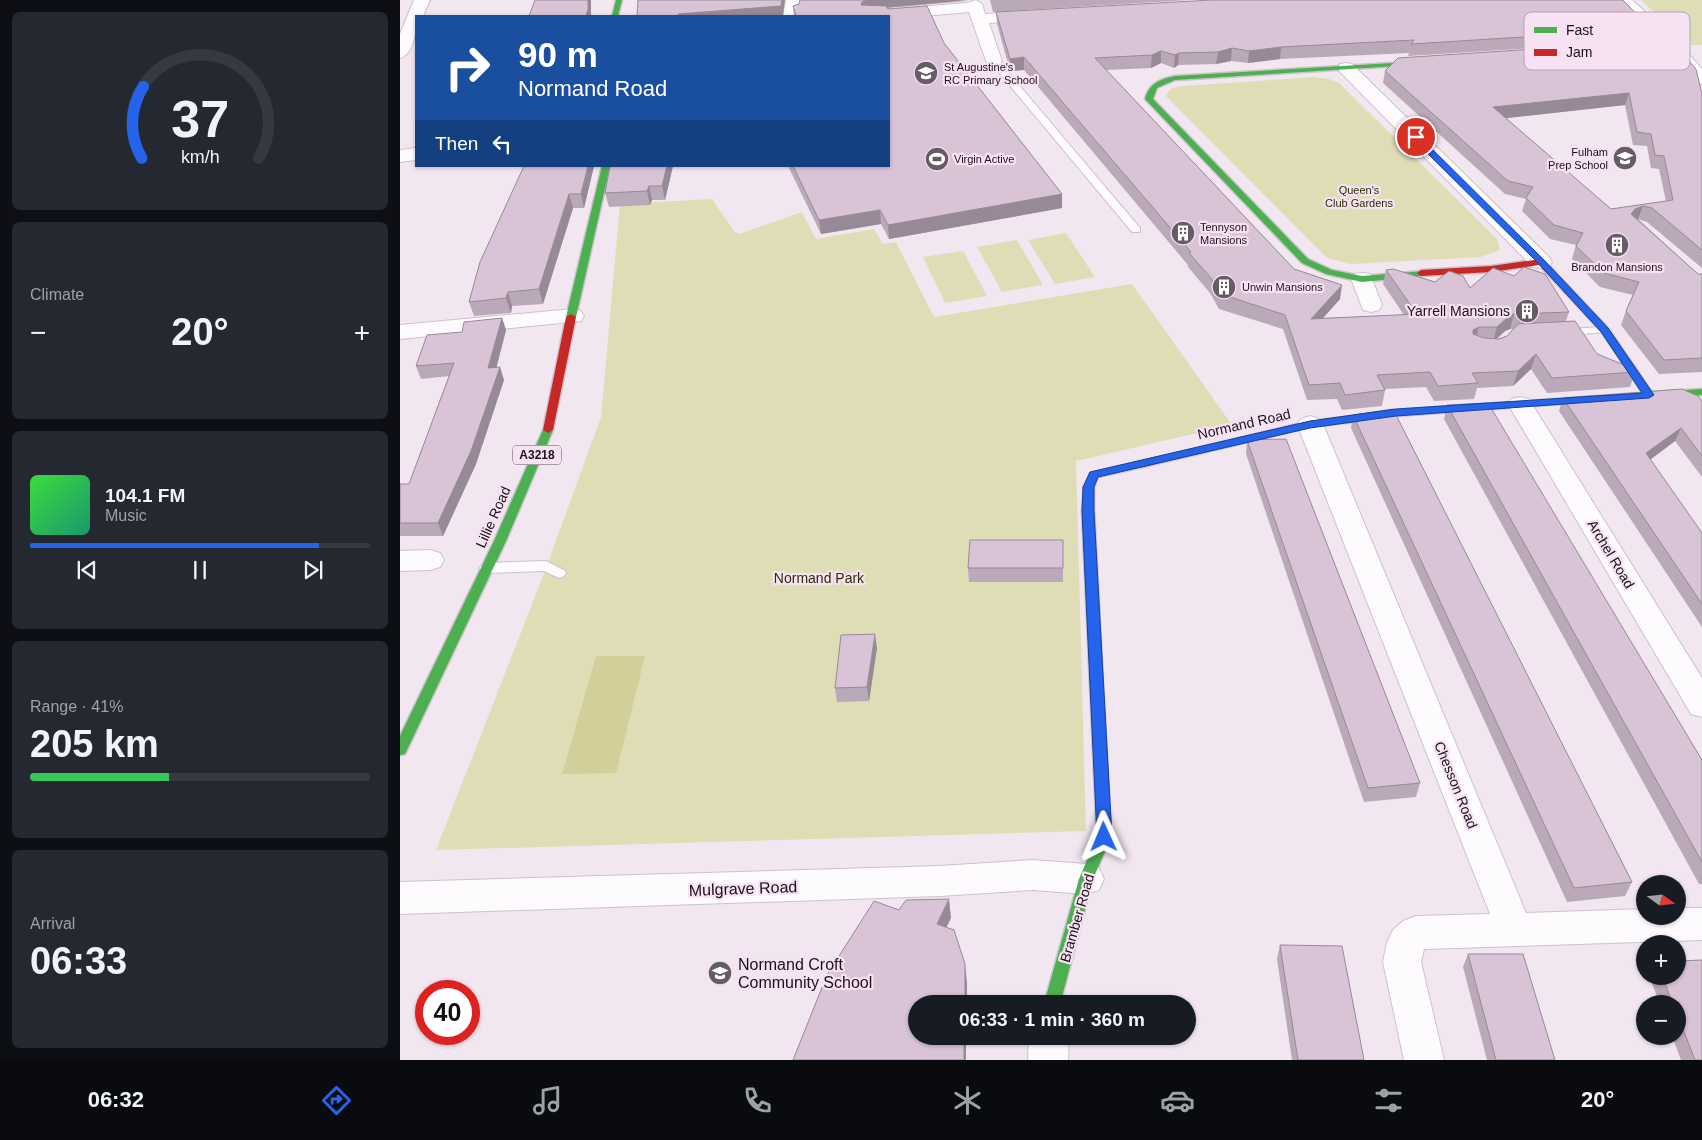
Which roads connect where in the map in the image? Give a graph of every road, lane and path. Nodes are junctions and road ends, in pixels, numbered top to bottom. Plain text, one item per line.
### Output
1 (422, 0) edge
2 (619, 0) edge
3 (794, 0) edge
4 (1624, 0) edge
5 (976, 9) edge
6 (1637, 12) edge
7 (416, 15) edge
8 (615, 15) edge
9 (791, 15) edge
10 (887, 15) edge
11 (1045, 15) edge
12 (415, 17) edge
13 (400, 53) edge
14 (994, 61) joint
15 (1443, 62) edge
16 (1690, 65) edge
17 (1346, 68) junction
18 (1702, 79) edge
19 (415, 154) edge
20 (400, 156) edge
21 (606, 167) edge
22 (1136, 230) dead end
23 (1541, 262) junction
24 (1362, 279) junction
25 (1371, 305) dead end
26 (573, 316) junction
27 (1605, 330) junction
28 (400, 332) edge
29 (1548, 332) edge
30 (1702, 392) edge
31 (1609, 398) edge
32 (1520, 404) junction
33 (1310, 424) junction
34 (1094, 474) joint
35 (486, 568) junction
36 (559, 573) dead end
37 (1702, 705) edge
38 (400, 750) edge
39 (1086, 879) junction
40 (400, 898) edge
41 (1702, 924) edge
42 (1515, 930) junction
43 (1054, 995) edge
44 (1049, 1045) edge
45 (1048, 1060) edge
46 (1424, 1060) edge

1 - 7 street
2 - 8 street
3 - 9 street
4 - 6 street
5 - 10 street
5 - 11 street
5 - 14 street
12 - 13 street
14 - 22 lane
15 - 17 street
16 - 18 street
17 - 23 street
17 - 24 street
19 - 20 street
21 - 26 street, Lillie Road / A3218
23 - 24 street
23 - 27 street
24 - 25 street
26 - 28 street
26 - 35 street, Lillie Road / A3218
27 - 29 lane
27 - 30 street
31 - 32 street, Normand Road
32 - 33 street, Normand Road
32 - 37 street, Archel Road
33 - 34 street, Normand Road
33 - 42 street, Chesson Road
34 - 39 street, Bramber Road
35 - 36 lane
35 - 38 street, Lillie Road / A3218
39 - 40 street, Mulgrave Road
39 - 43 street, Bramber Road
41 - 42 street
42 - 46 street
44 - 45 street

